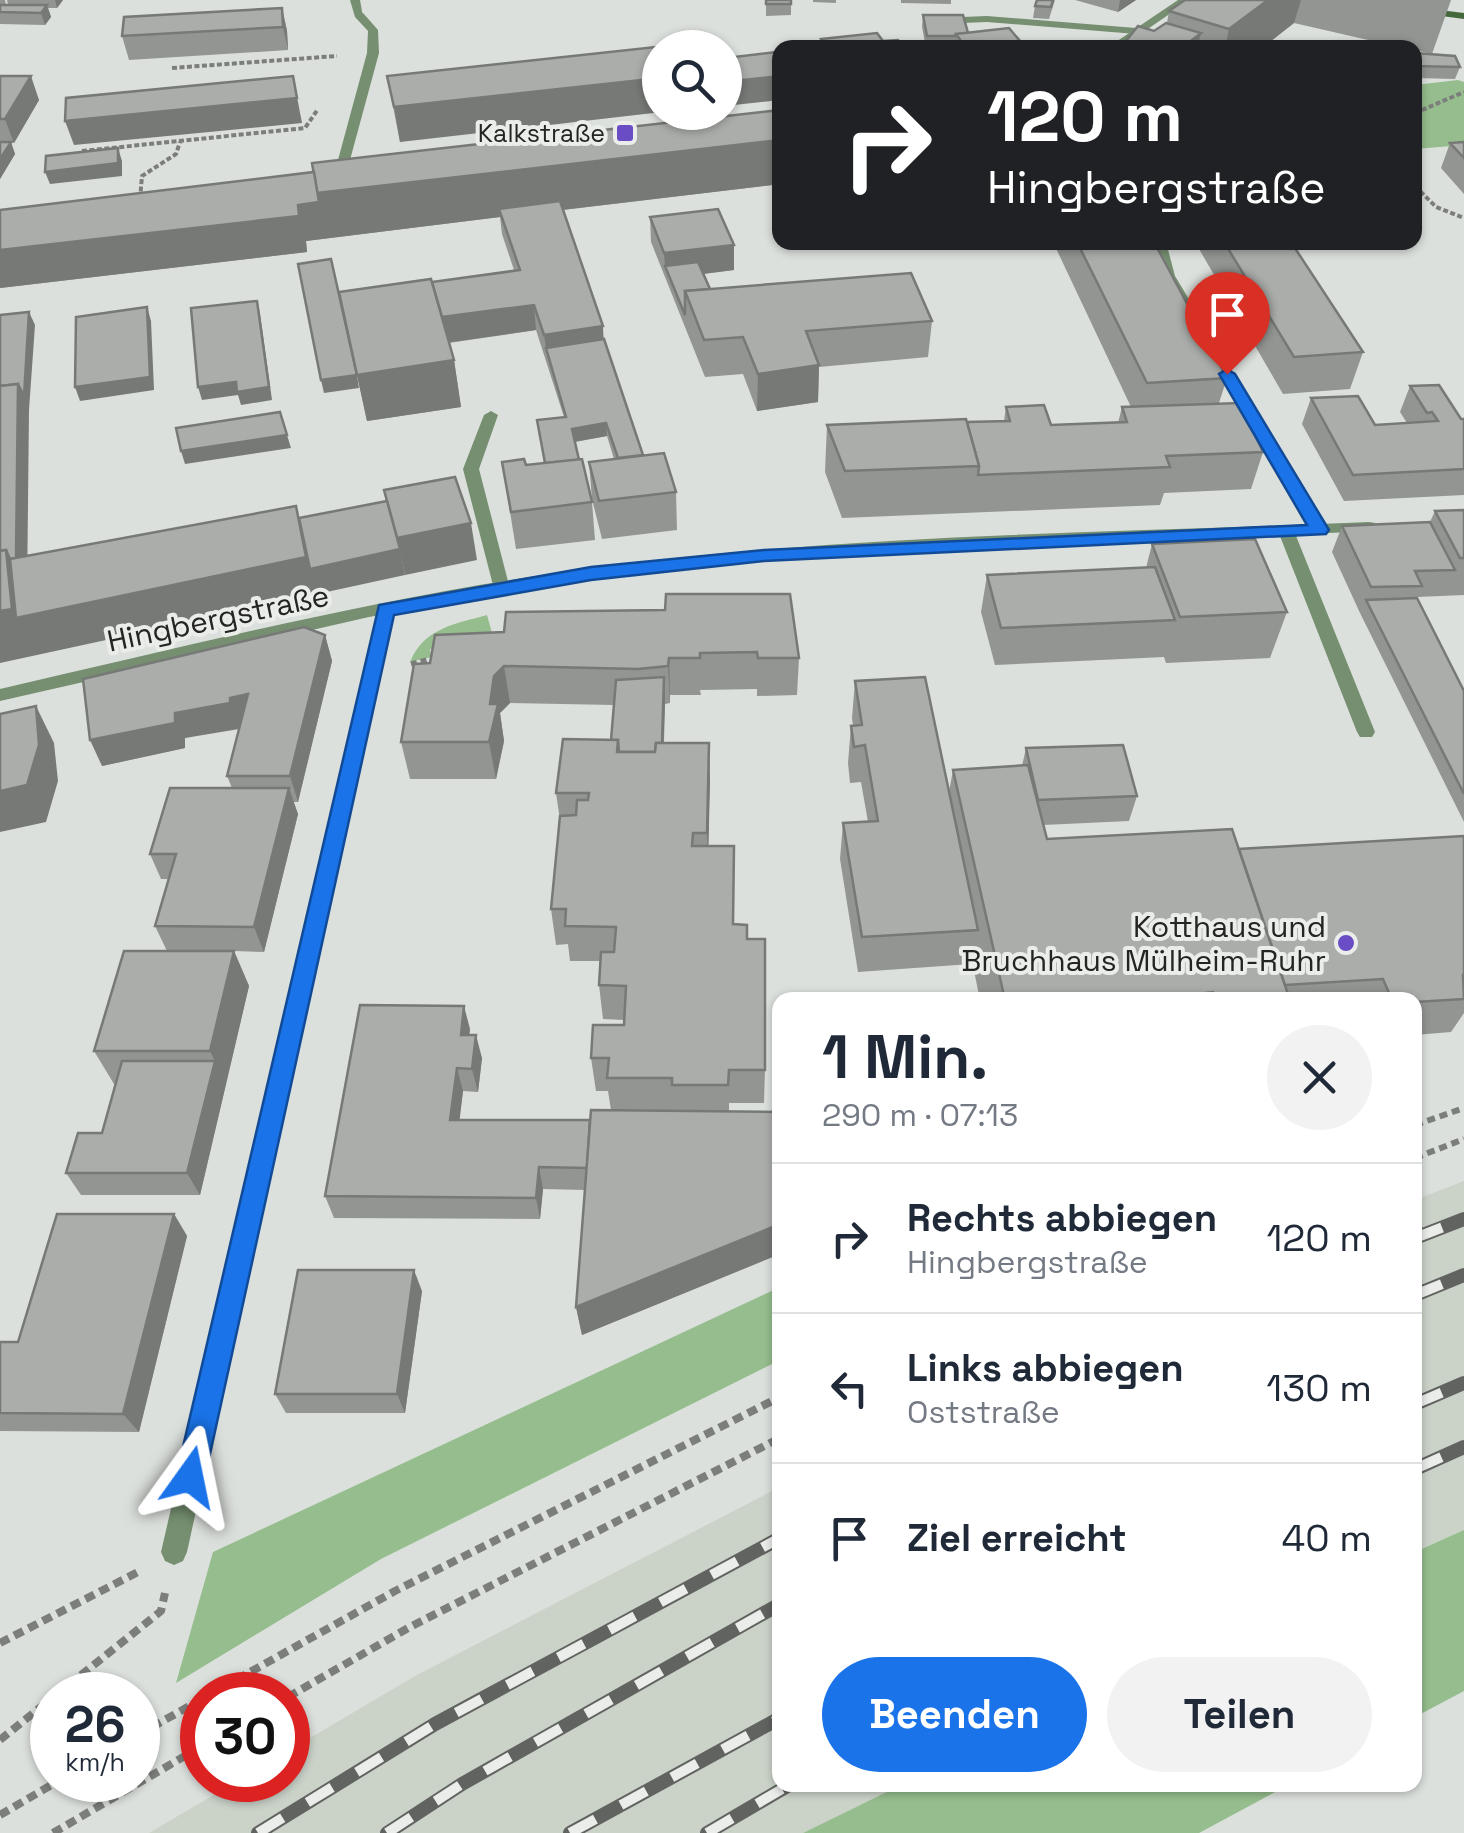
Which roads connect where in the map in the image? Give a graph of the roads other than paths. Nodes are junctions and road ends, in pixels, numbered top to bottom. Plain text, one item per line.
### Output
1 (355, 0) edge
2 (1185, 0) edge
3 (1408, 9) dead end
4 (1464, 16) edge
5 (935, 21) edge
6 (1136, 31) junction
7 (1123, 40) edge
8 (358, 180) edge
9 (338, 182) junction
10 (318, 184) edge
11 (1162, 250) edge
12 (491, 415) dead end
13 (1387, 526) edge
14 (1320, 530) junction
15 (1286, 531) junction
16 (502, 589) junction
17 (386, 610) junction
18 (0, 694) edge
19 (1366, 732) dead end
20 (174, 1552) road end

1 - 9 street
2 - 6 street
3 - 4 main road
5 - 6 street
6 - 7 street
8 - 9 street
9 - 10 street
11 - 14 street
12 - 16 street
13 - 14 street, Hingbergstraße
14 - 15 street, Hingbergstraße
15 - 16 street, Hingbergstraße
15 - 19 street
16 - 17 street, Hingbergstraße
17 - 18 street, Hingbergstraße
17 - 20 street

